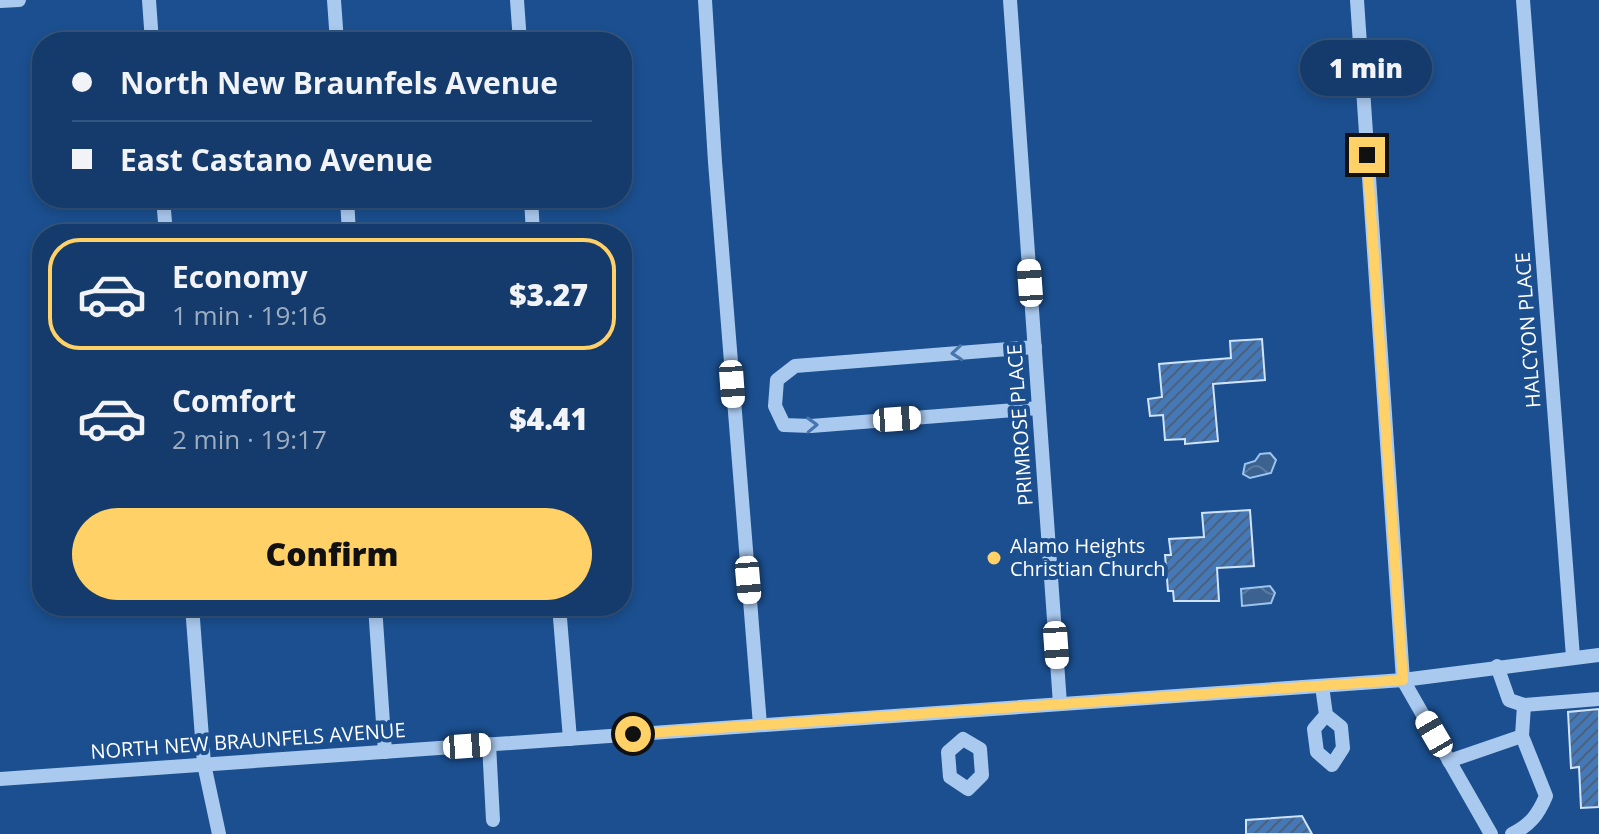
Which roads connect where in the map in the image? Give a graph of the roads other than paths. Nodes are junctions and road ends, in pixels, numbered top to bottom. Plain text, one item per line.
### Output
1 (19, 0) edge
2 (149, 0) edge
3 (334, 0) edge
4 (517, 0) edge
5 (705, 0) edge
6 (1010, 0) edge
7 (1357, 0) edge
8 (1523, 0) edge
9 (0, 1) edge
10 (151, 32) edge
11 (336, 32) edge
12 (519, 32) edge
13 (1035, 347) junction
14 (1039, 408) junction
15 (193, 616) edge
16 (376, 616) edge
17 (560, 616) edge
18 (1599, 655) edge
19 (1573, 657) junction
20 (1497, 666) junction
21 (1403, 680) junction
22 (1322, 686) junction
23 (1599, 699) edge
24 (1060, 704) junction
25 (1524, 705) junction
26 (961, 711) junction
27 (1326, 715) dead end
28 (760, 725) junction
29 (1522, 736) junction
30 (570, 739) junction
31 (963, 739) dead end
32 (489, 744) junction
33 (385, 752) junction
34 (1449, 761) junction
35 (204, 764) junction
36 (0, 779) edge
37 (493, 820) dead end
38 (219, 834) edge
39 (1491, 834) edge
40 (1512, 834) edge

1 - 9 street
2 - 10 street
3 - 11 street
4 - 12 street
5 - 28 street
6 - 13 street, PRIMROSE PLACE
7 - 21 street
8 - 19 street, HALCYON PLACE
13 - 14 street, PRIMROSE PLACE
13 -> 14 street
14 - 24 street, PRIMROSE PLACE
15 - 35 street
16 - 33 street
17 - 30 street
18 - 19 street, NORTH NEW BRAUNFELS AVENUE
19 - 20 street, NORTH NEW BRAUNFELS AVENUE
20 - 21 street, NORTH NEW BRAUNFELS AVENUE
20 - 25 street
21 - 22 street, NORTH NEW BRAUNFELS AVENUE
21 - 34 street
22 - 24 street, NORTH NEW BRAUNFELS AVENUE
22 - 27 street
23 - 25 street
24 - 26 street, NORTH NEW BRAUNFELS AVENUE
25 - 29 street
26 - 28 street, NORTH NEW BRAUNFELS AVENUE
26 - 31 street
28 - 30 street, NORTH NEW BRAUNFELS AVENUE
29 - 34 street
29 - 40 street
30 - 32 street, NORTH NEW BRAUNFELS AVENUE
32 - 33 street, NORTH NEW BRAUNFELS AVENUE
32 - 37 street
33 - 35 street, NORTH NEW BRAUNFELS AVENUE
34 - 39 street
35 - 36 street, NORTH NEW BRAUNFELS AVENUE
35 - 38 street

